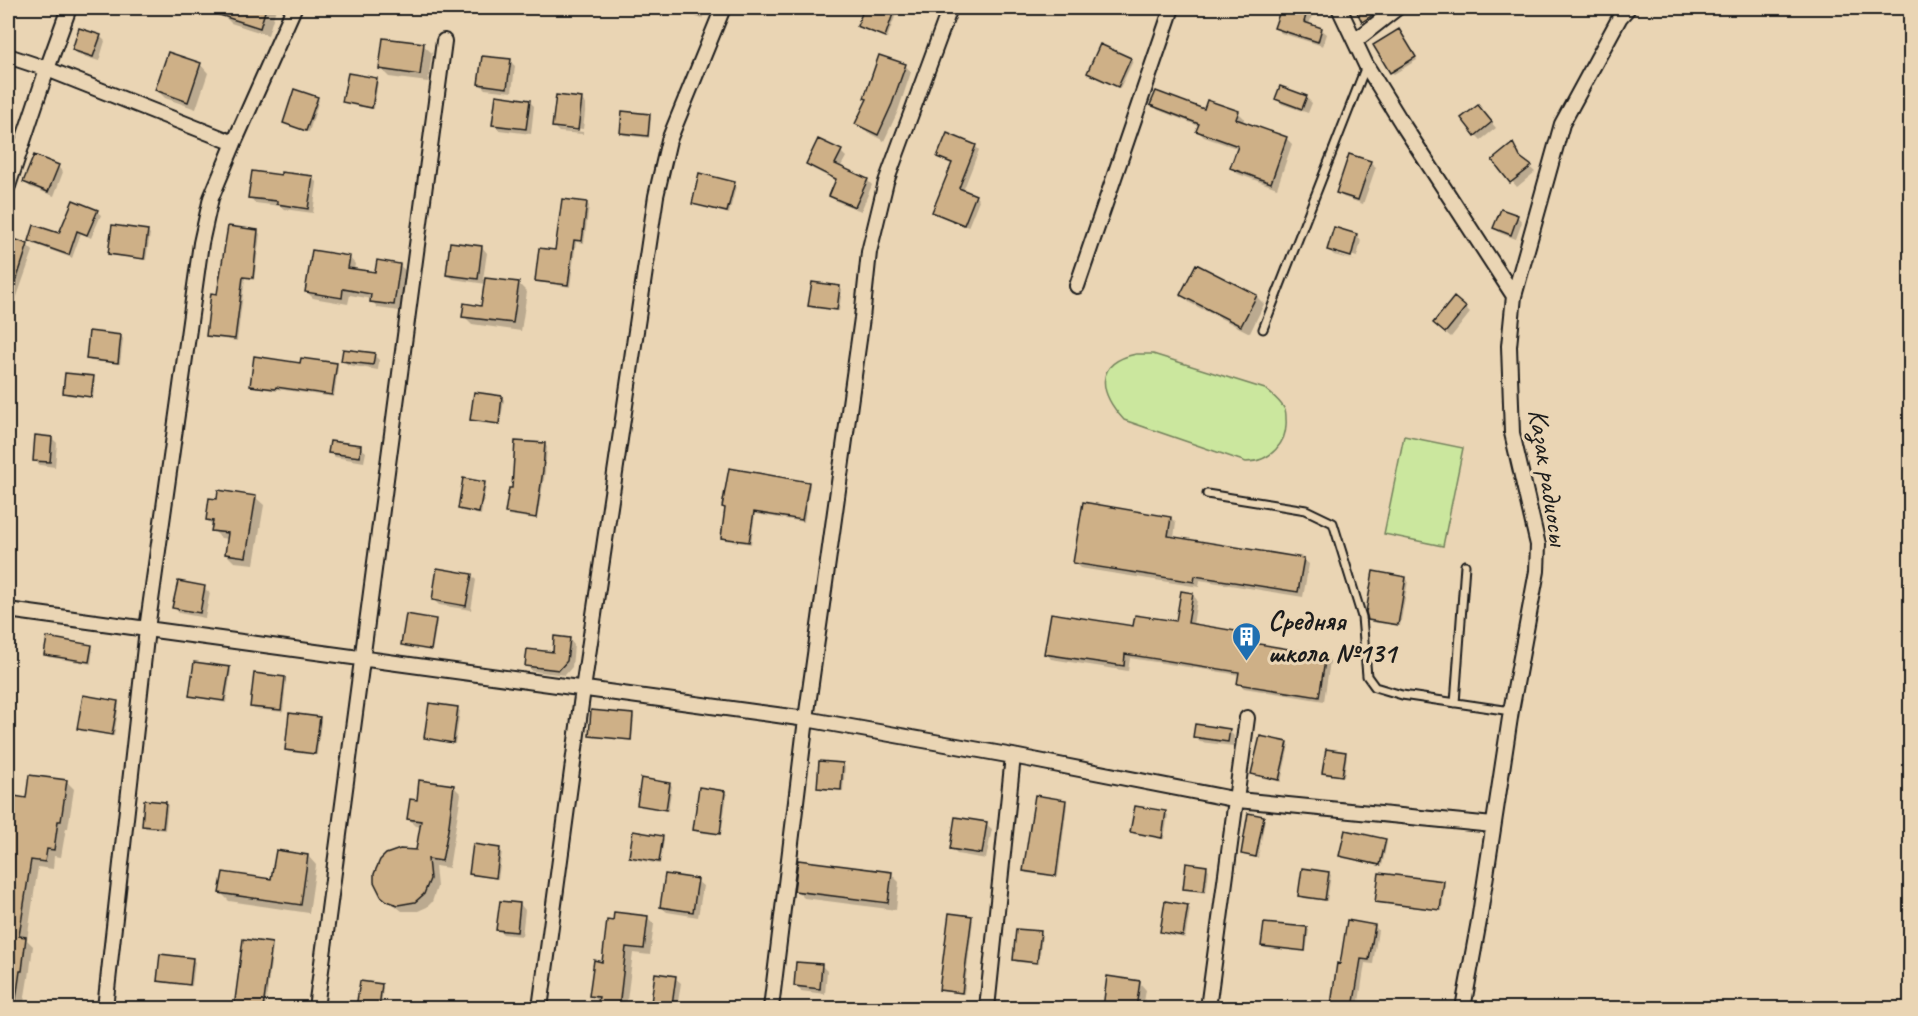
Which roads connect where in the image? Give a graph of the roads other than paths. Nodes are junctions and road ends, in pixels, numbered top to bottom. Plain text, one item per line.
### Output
1 (69, 8) edge
2 (294, 8) edge
3 (723, 8) edge
4 (950, 8) edge
5 (1172, 8) edge
6 (1339, 8) edge
7 (1397, 8) edge
8 (1628, 8) edge
9 (1355, 41) junction
10 (444, 42) dead end
11 (8, 56) edge
12 (1366, 65) junction
13 (46, 69) junction
14 (234, 143) junction
15 (8, 186) edge
16 (1077, 286) dead end
17 (1514, 296) junction
18 (1263, 328) dead end
19 (1207, 494) dead end
20 (1466, 565) dead end
21 (8, 610) edge
22 (147, 629) junction
23 (362, 658) junction
24 (583, 689) junction
25 (1455, 703) junction
26 (1511, 711) junction
27 (1247, 718) dead end
28 (806, 719) junction
29 (1013, 756) junction
30 (1238, 800) junction
31 (1493, 825) junction
32 (105, 1008) edge
33 (316, 1008) edge
34 (540, 1008) edge
35 (771, 1008) edge
36 (987, 1008) edge
37 (1208, 1008) edge
38 (1463, 1008) edge

1 - 13 street
2 - 14 street
3 - 24 street
4 - 28 street
5 - 16 street
6 - 9 street
7 - 9 street
8 - 17 street, Казак радиосы
9 - 12 street
10 - 23 street
11 - 13 street
12 - 17 street
12 - 18 lane
13 - 14 street
13 - 15 street
14 - 22 street
17 - 26 street, Казак радиосы
19 - 25 lane
20 - 25 lane
21 - 22 street
22 - 23 street
22 - 32 street
23 - 24 street
23 - 33 street
24 - 28 street
24 - 34 street
25 - 26 lane
26 - 31 street, Казак радиосы
27 - 30 street
28 - 29 street
28 - 35 street
29 - 30 street
29 - 36 street
30 - 31 street
30 - 37 street
31 - 38 street, Казак радиосы

